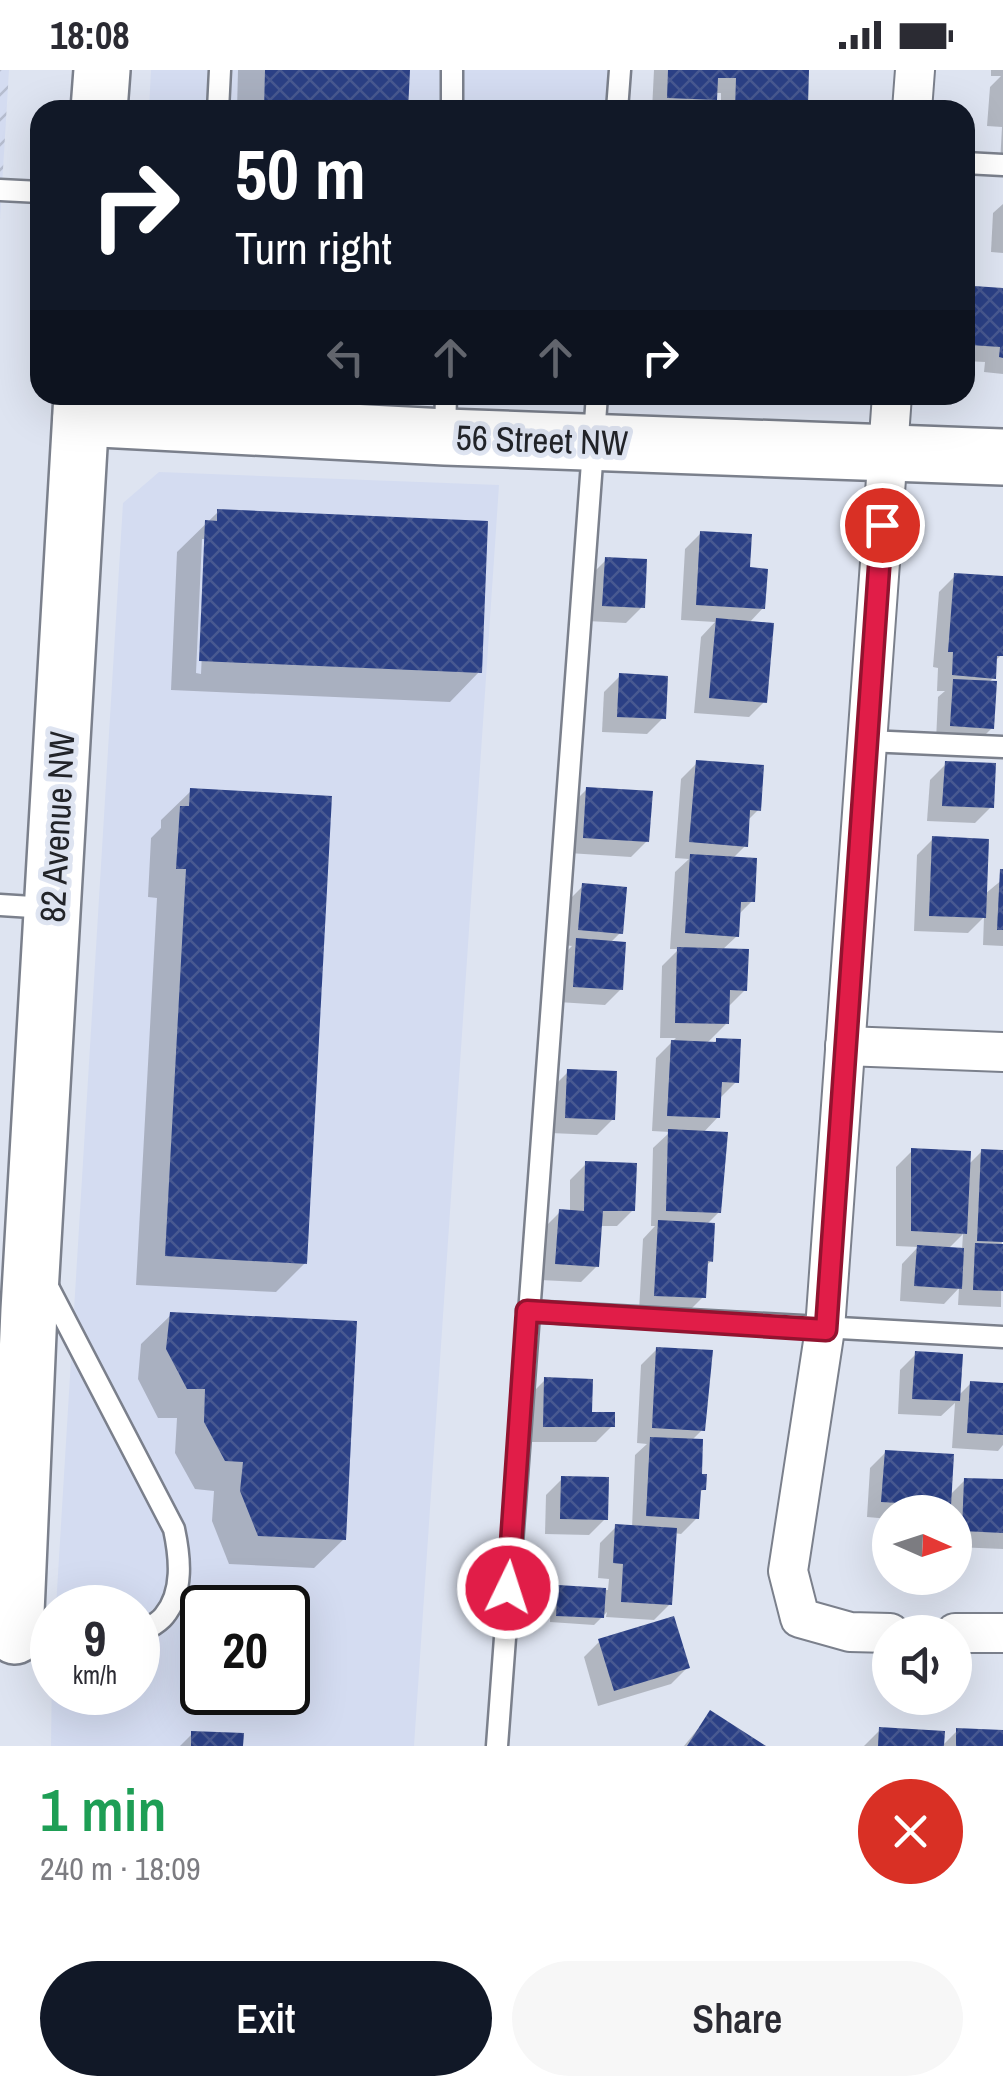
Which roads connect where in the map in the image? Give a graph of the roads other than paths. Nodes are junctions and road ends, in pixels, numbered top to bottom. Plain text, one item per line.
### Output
1 (102, 70) edge
2 (220, 70) edge
3 (452, 70) edge
4 (620, 70) edge
5 (915, 70) edge
6 (100, 100) edge
7 (218, 100) edge
8 (452, 100) edge
9 (618, 100) edge
10 (913, 100) edge
11 (975, 164) edge
12 (1003, 165) edge
13 (0, 190) edge
14 (30, 192) edge
15 (891, 405) edge
16 (81, 406) edge
17 (445, 416) edge
18 (596, 419) edge
19 (888, 453) junction
20 (1003, 457) edge
21 (867, 742) junction
22 (1003, 747) edge
23 (26, 907) edge
24 (845, 1046) junction
25 (1003, 1052) edge
26 (32, 1258) junction
27 (527, 1311) junction
28 (826, 1330) junction
29 (1003, 1337) edge
30 (160, 1619) edge
31 (872, 1633) edge
32 (972, 1633) edge
33 (1003, 1633) edge
34 (23, 1637) edge
35 (496, 1746) edge

1 - 6 street
2 - 7 lane
3 - 8 lane
4 - 9 lane
5 - 10 street
11 - 12 lane
13 - 14 lane
15 - 19 street
16 - 17 street, 56 Street NW
16 - 23 street, 82 Avenue NW
17 - 18 street, 56 Street NW
18 - 19 street, 56 Street NW
18 - 27 lane
19 - 20 street, 56 Street NW
19 - 21 street
21 - 22 lane
21 - 24 street
23 - 26 street, 82 Avenue NW
24 - 25 street
24 - 28 street
26 - 30 lane
26 - 34 street, 82 Avenue NW
27 - 28 lane
27 - 35 lane
28 - 29 lane
28 - 31 street
32 - 33 street

